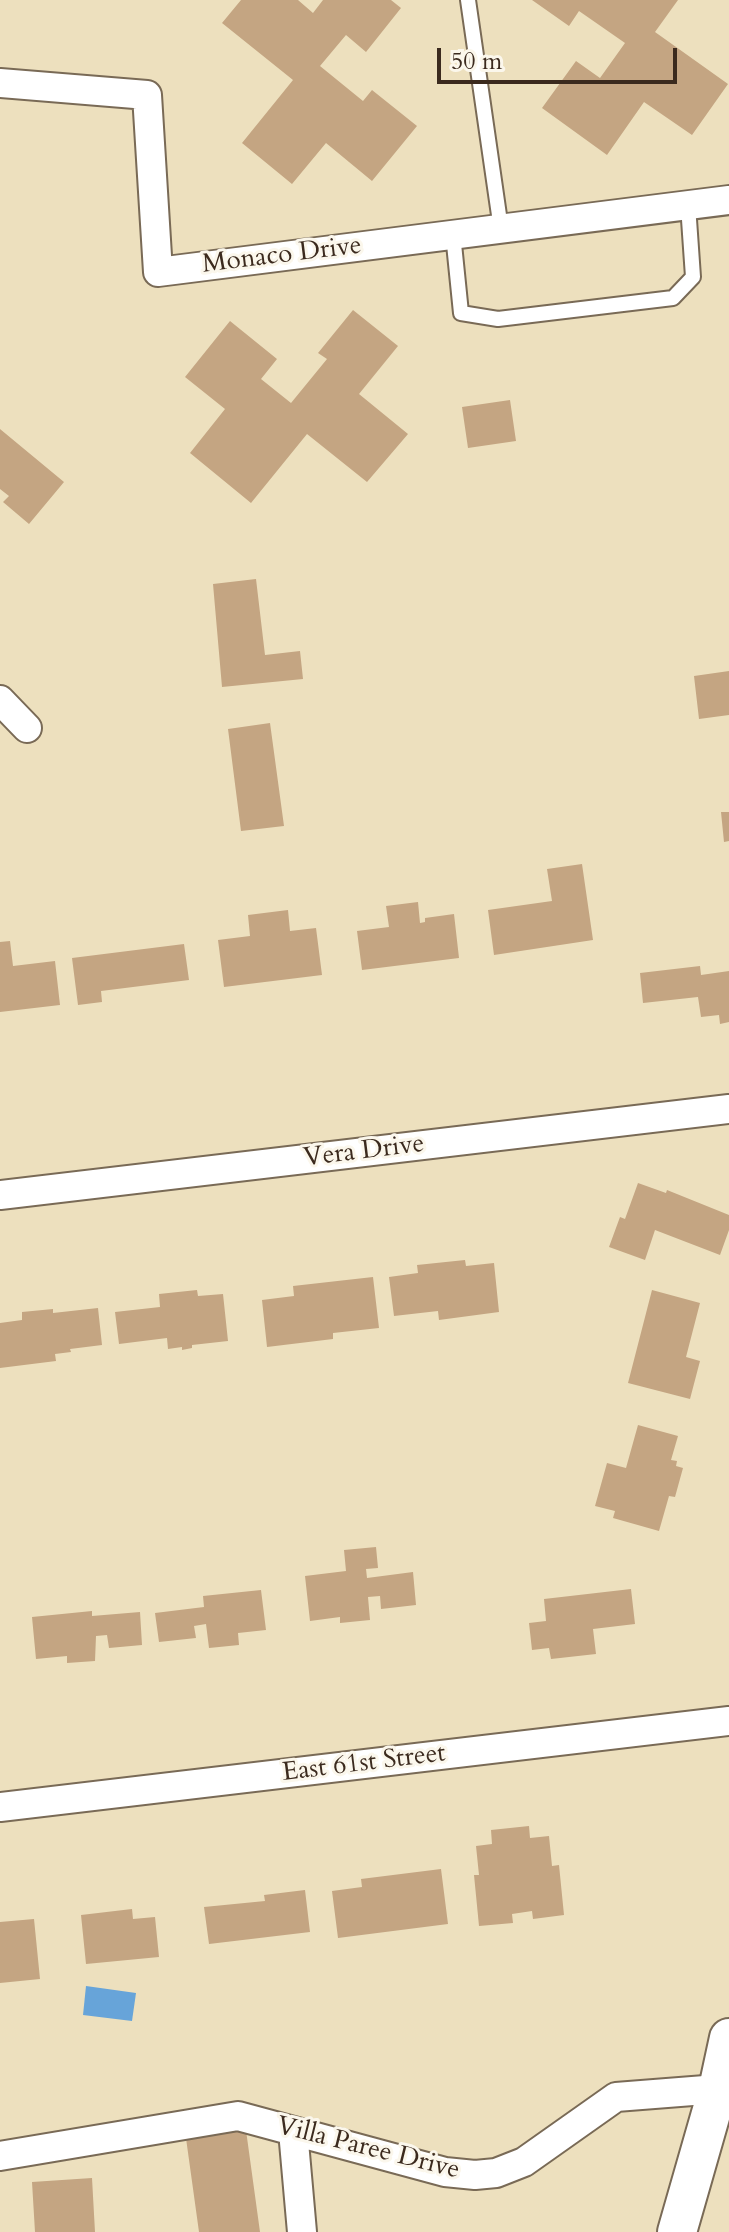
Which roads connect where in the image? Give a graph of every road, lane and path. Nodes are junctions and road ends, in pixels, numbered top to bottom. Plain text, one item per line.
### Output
1 (468, 0) edge
2 (0, 83) edge
3 (729, 200) edge
4 (688, 205) junction
5 (501, 229) junction
6 (453, 234) junction
7 (0, 700) edge
8 (27, 728) dead end
9 (729, 1109) edge
10 (0, 1195) edge
11 (729, 1721) edge
12 (0, 1807) edge
13 (729, 2038) edge
14 (719, 2107) edge
15 (293, 2131) junction
16 (0, 2156) edge
17 (302, 2232) edge
18 (677, 2232) edge

1 - 5 lane
2 - 6 street, Monaco Drive
3 - 4 street, Monaco Drive
4 - 5 street, Monaco Drive
4 - 6 lane
5 - 6 street, Monaco Drive
7 - 8 street
9 - 10 street, Vera Drive
11 - 12 street, East 61st Street
13 - 14 main road
14 - 15 street, Villa Paree Drive
14 - 18 main road
15 - 16 street, Villa Paree Drive
15 - 17 street

